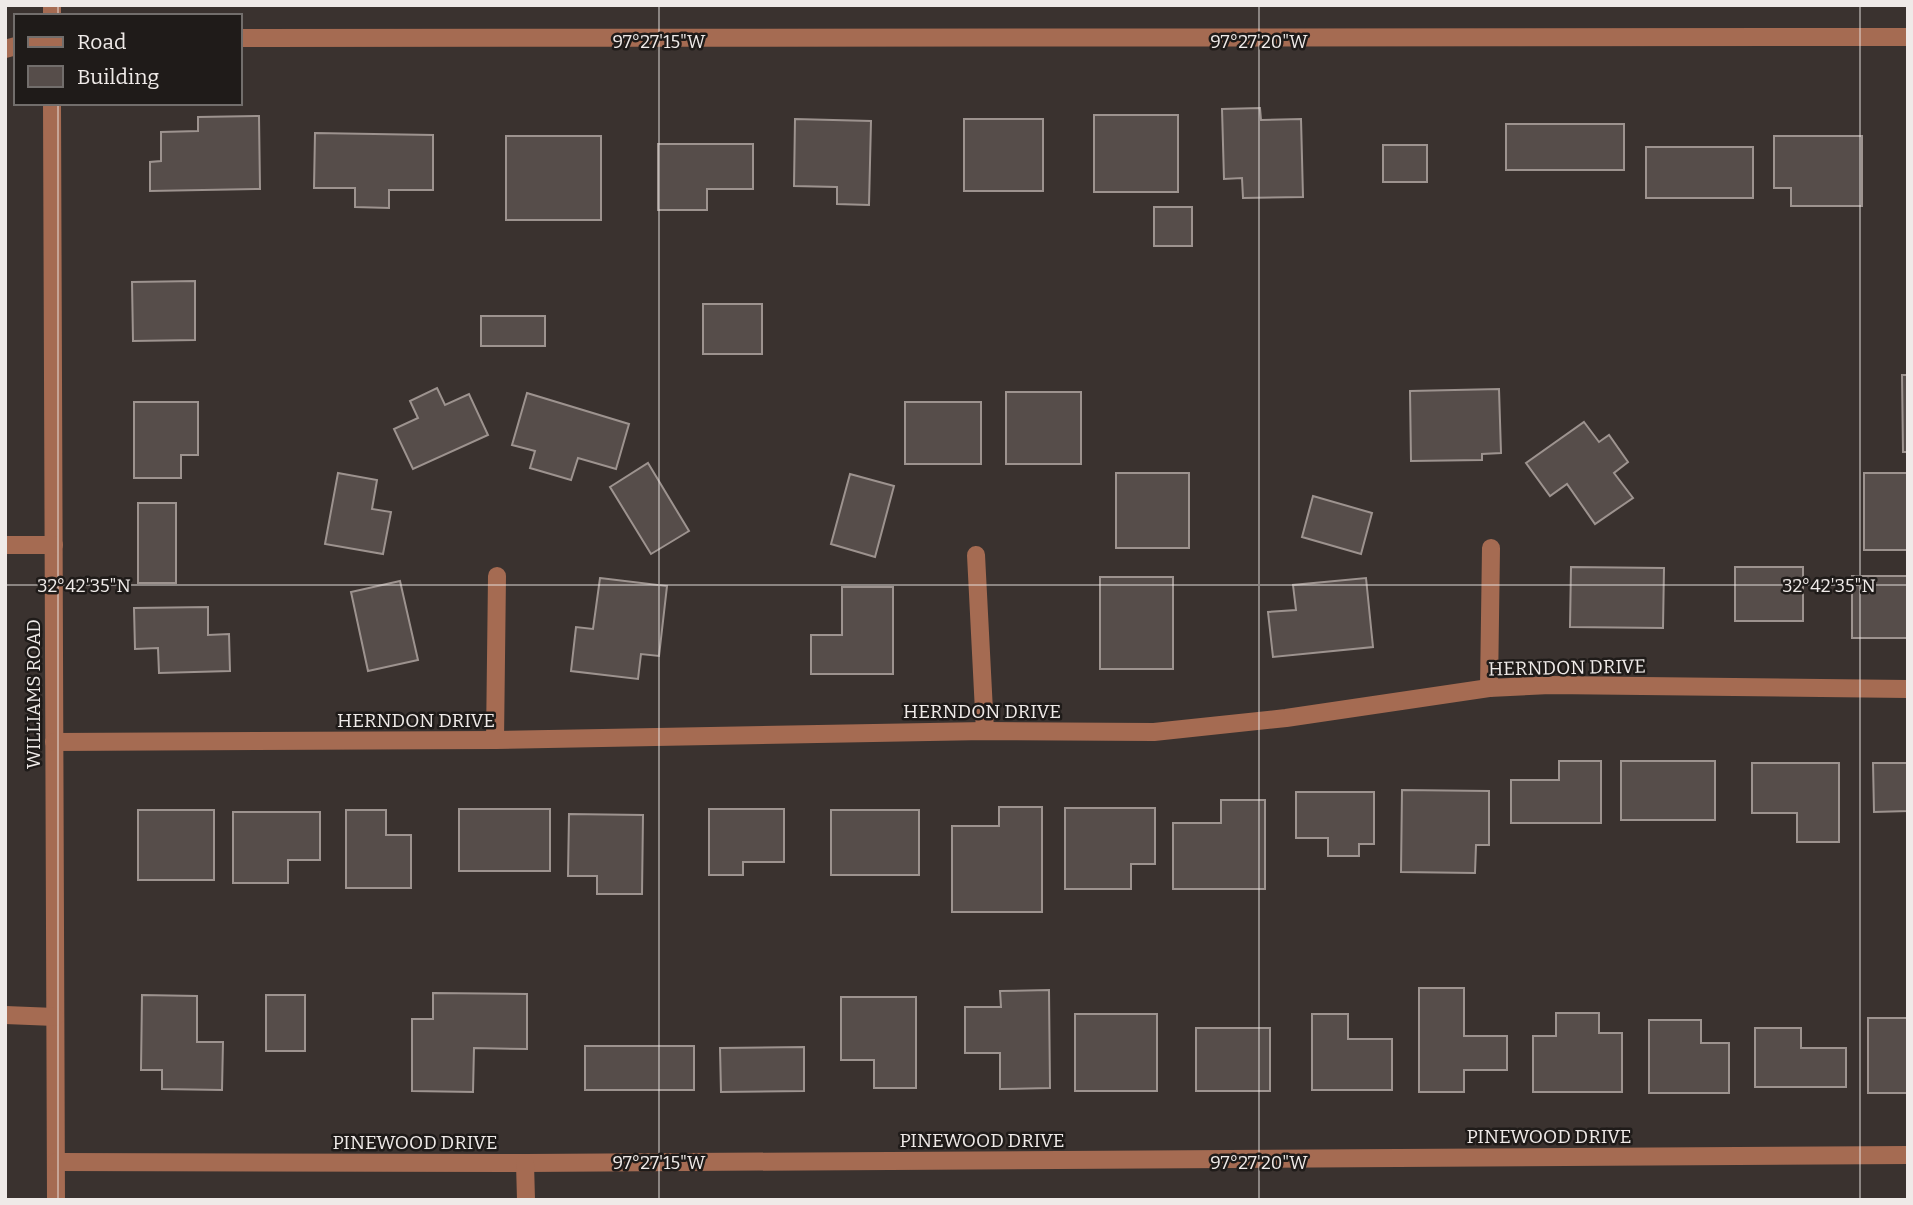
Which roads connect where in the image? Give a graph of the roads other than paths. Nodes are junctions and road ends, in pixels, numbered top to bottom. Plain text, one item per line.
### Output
1 (1908, 37) edge
2 (242, 38) edge
3 (52, 105) edge
4 (5, 545) edge
5 (54, 545) junction
6 (1491, 548) dead end
7 (976, 555) dead end
8 (496, 576) dead end
9 (1489, 688) junction
10 (1908, 689) edge
11 (985, 731) junction
12 (495, 740) junction
13 (54, 742) junction
14 (5, 1015) edge
15 (55, 1017) junction
16 (1908, 1155) edge
17 (56, 1162) junction
18 (525, 1164) junction
19 (56, 1200) edge
20 (526, 1200) edge

1 - 2 street
3 - 5 street, WILLIAMS ROAD
4 - 5 street
5 - 13 street, WILLIAMS ROAD
6 - 9 street
7 - 11 street
8 - 12 street
9 - 10 street, HERNDON DRIVE
9 - 11 street, HERNDON DRIVE
11 - 12 street, HERNDON DRIVE
12 - 13 street, HERNDON DRIVE
13 - 15 street, WILLIAMS ROAD
14 - 15 street
15 - 17 street, WILLIAMS ROAD
16 - 18 street, PINEWOOD DRIVE
17 - 18 street, PINEWOOD DRIVE
17 - 19 street, WILLIAMS ROAD
18 - 20 street

